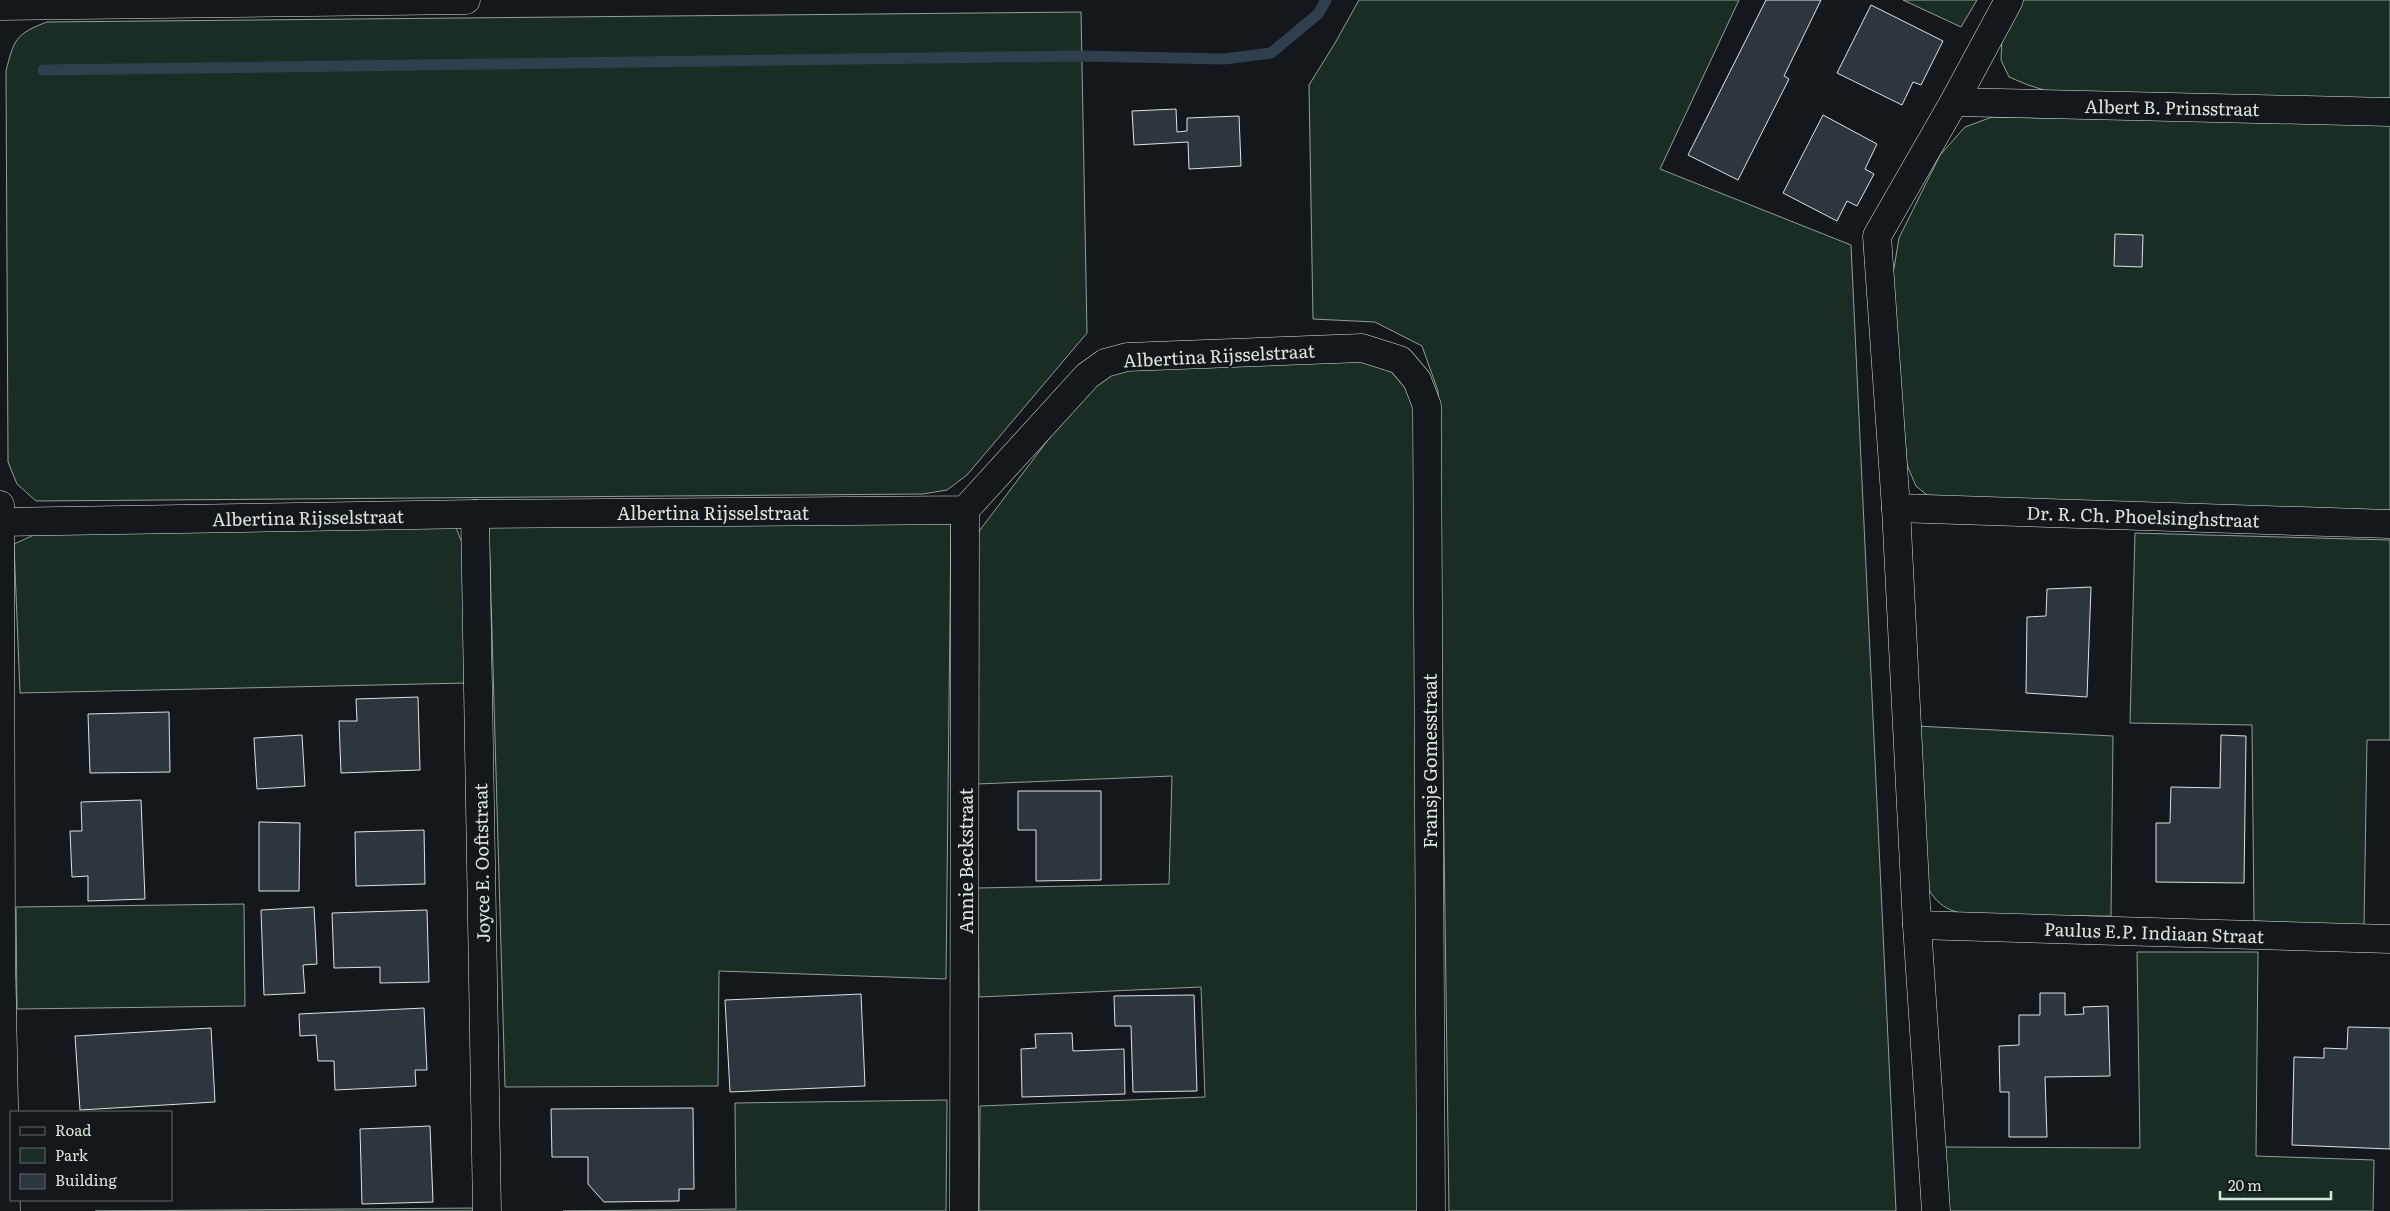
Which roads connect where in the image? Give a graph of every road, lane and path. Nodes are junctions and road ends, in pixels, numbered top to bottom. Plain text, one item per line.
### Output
1 (466, 0) edge
2 (2009, 0) edge
3 (0, 6) edge
4 (1954, 102) junction
5 (2390, 112) edge
6 (1362, 348) joint
7 (0, 504) edge
8 (1896, 508) junction
9 (965, 510) junction
10 (475, 514) junction
11 (0, 522) edge
12 (2390, 524) edge
13 (1917, 925) junction
14 (2390, 939) edge
15 (1, 950) edge
16 (6, 1211) edge
17 (487, 1211) edge
18 (964, 1211) edge
19 (1431, 1211) edge
20 (1936, 1211) edge

1 - 3 street
2 - 4 street
4 - 5 street, Albert B. Prinsstraat
4 - 8 street
6 - 9 street, Albertina Rijsselstraat
6 - 19 street, Fransje Gomesstraat
7 - 11 street
8 - 12 street, Dr. R. Ch. Phoelsinghstraat
8 - 13 street
9 - 10 street, Albertina Rijsselstraat
9 - 18 street, Annie Beckstraat
10 - 11 street, Albertina Rijsselstraat
10 - 17 street, Joyce E. Ooftstraat
11 - 15 street
13 - 14 street, Paulus E.P. Indiaan Straat
13 - 20 street
15 - 16 street

